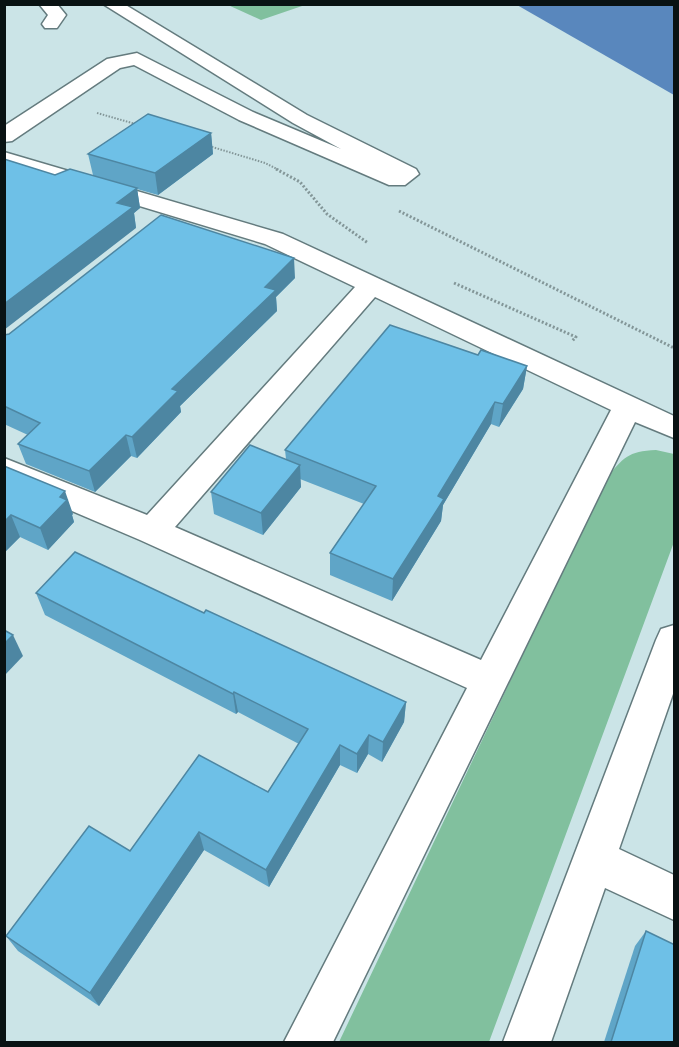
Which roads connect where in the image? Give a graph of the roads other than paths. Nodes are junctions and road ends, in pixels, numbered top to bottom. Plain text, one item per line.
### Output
1 (47, 4) edge
2 (111, 4) edge
3 (51, 24) dead end
4 (4, 136) edge
5 (4, 158) edge
6 (177, 210) junction
7 (150, 232) edge
8 (372, 284) junction
9 (628, 407) junction
10 (675, 428) edge
11 (4, 469) edge
12 (152, 531) junction
13 (675, 640) edge
14 (490, 681) junction
15 (594, 860) junction
16 (675, 898) edge
17 (308, 1042) edge
18 (527, 1042) edge

1 - 3 street
2 - 4 street
5 - 6 street
6 - 7 street
6 - 8 street
8 - 9 street
8 - 12 street
9 - 10 street
9 - 14 street
11 - 12 street
12 - 14 street
13 - 15 street
14 - 17 street
15 - 16 street
15 - 18 street

